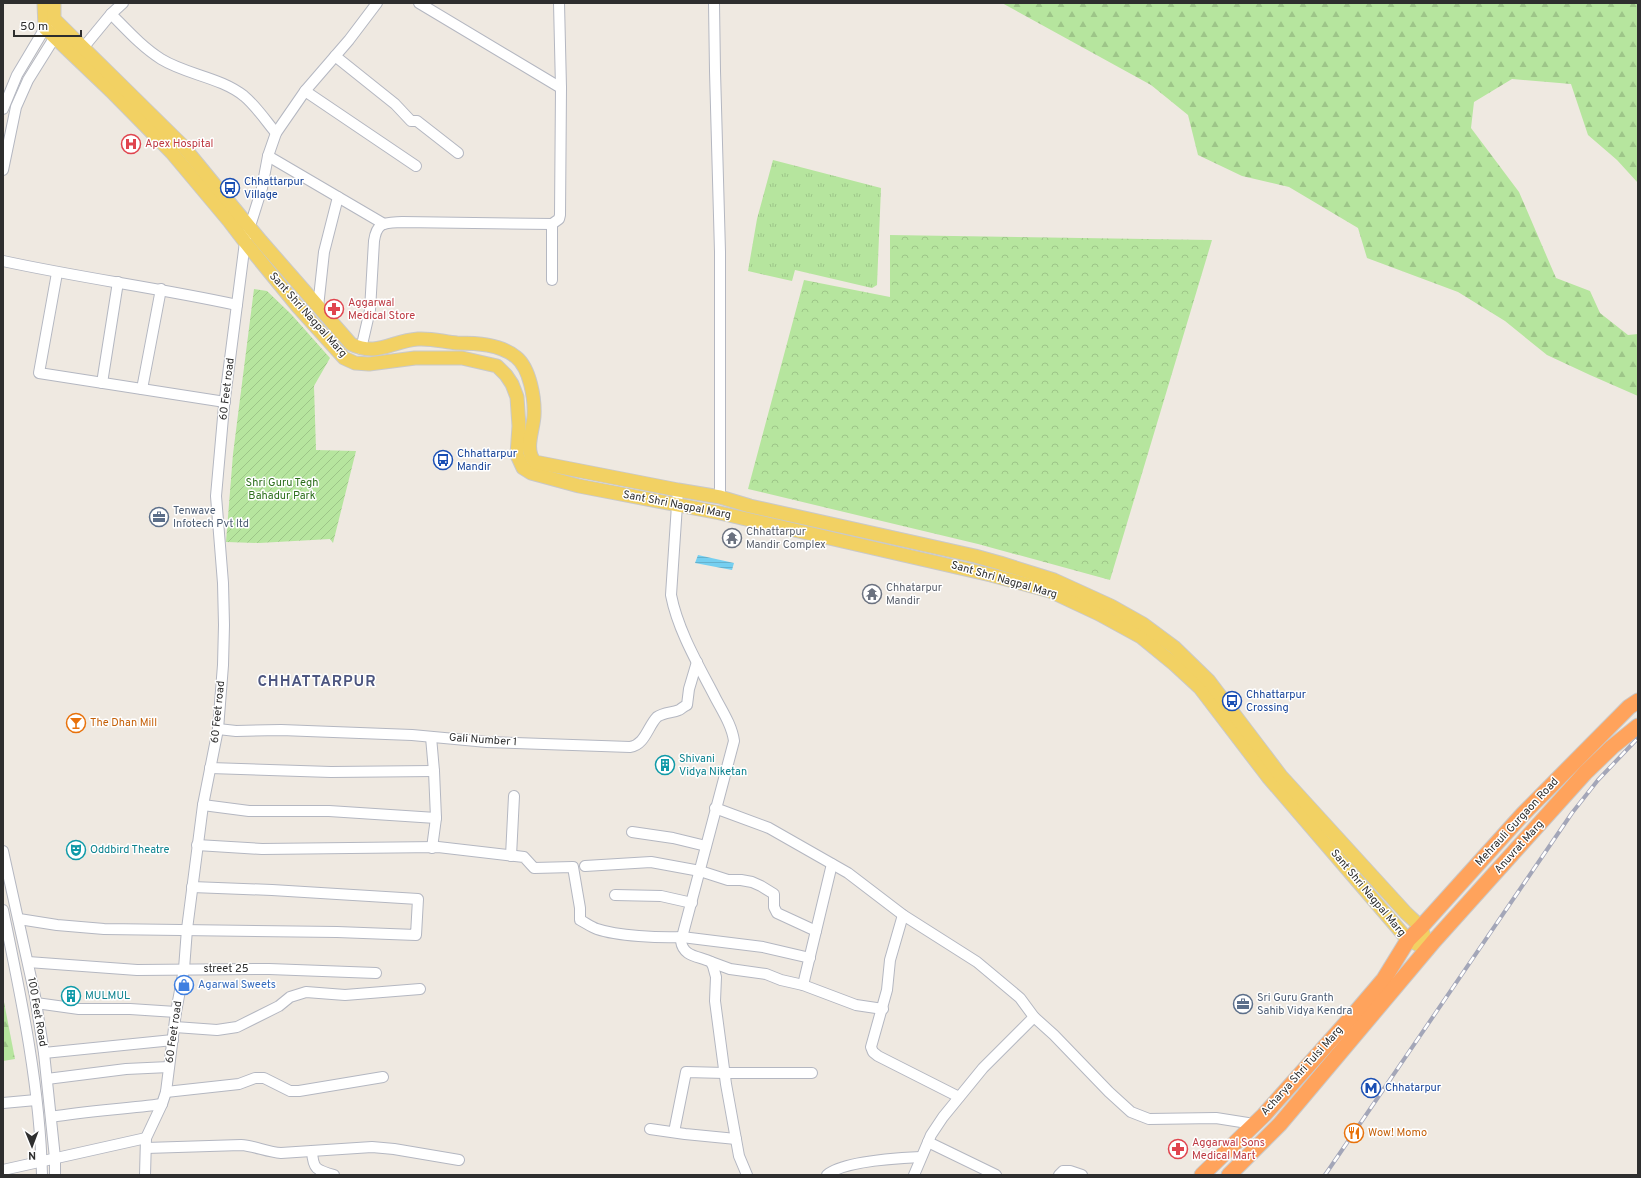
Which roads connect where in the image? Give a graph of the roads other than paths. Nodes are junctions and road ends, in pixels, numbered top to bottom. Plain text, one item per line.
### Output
1 (44, 3) edge
2 (54, 3) edge
3 (123, 3) edge
4 (377, 3) edge
5 (419, 3) edge
6 (559, 3) edge
7 (714, 3) edge
8 (111, 14) junction
9 (54, 28) junction
10 (83, 48) junction
11 (335, 56) junction
12 (561, 88) junction
13 (305, 92) junction
14 (3, 109) edge
15 (276, 133) junction
16 (458, 153) dead end
17 (268, 156) junction
18 (416, 166) dead end
19 (3, 170) edge
20 (338, 197) junction
21 (384, 224) junction
22 (552, 224) junction
23 (250, 227) junction
24 (245, 242) junction
25 (3, 262) edge
26 (57, 273) junction
27 (552, 280) dead end
28 (118, 282) junction
29 (161, 289) junction
30 (237, 305) junction
31 (318, 306) junction
32 (360, 349) junction
33 (102, 383) junction
34 (142, 389) junction
35 (225, 402) junction
36 (678, 490) junction
37 (720, 497) junction
38 (677, 505) junction
39 (930, 546) junction
40 (926, 559) junction
41 (698, 662) junction
42 (1634, 704) edge
43 (1638, 726) edge
44 (218, 729) junction
45 (431, 736) junction
46 (210, 768) junction
47 (434, 771) junction
48 (514, 796) dead end
49 (203, 805) junction
50 (715, 808) junction
51 (436, 818) junction
52 (632, 832) dead end
53 (197, 845) junction
54 (706, 846) junction
55 (432, 848) junction
56 (3, 851) edge
57 (511, 856) junction
58 (832, 864) junction
59 (585, 866) dead end
60 (700, 871) junction
61 (192, 887) junction
62 (615, 895) dead end
63 (692, 903) junction
64 (3, 910) edge
65 (903, 915) junction
66 (19, 919) junction
67 (1421, 927) junction
68 (187, 929) junction
69 (816, 930) junction
70 (682, 937) junction
71 (1408, 940) junction
72 (1428, 949) junction
73 (810, 958) junction
74 (28, 962) junction
75 (711, 962) junction
76 (184, 969) junction
77 (376, 973) dead end
78 (803, 985) junction
79 (420, 989) dead end
80 (36, 1003) junction
81 (882, 1009) junction
82 (176, 1012) junction
83 (1034, 1017) junction
84 (175, 1027) junction
85 (173, 1040) junction
86 (44, 1053) junction
87 (169, 1066) junction
88 (725, 1073) junction
89 (812, 1073) dead end
90 (383, 1076) dead end
91 (47, 1079) junction
92 (166, 1092) junction
93 (959, 1097) junction
94 (36, 1100) junction
95 (3, 1104) edge
96 (162, 1104) junction
97 (51, 1117) junction
98 (1254, 1124) junction
99 (650, 1128) dead end
100 (674, 1132) junction
101 (736, 1139) junction
102 (928, 1142) junction
103 (146, 1143) junction
104 (312, 1151) junction
105 (921, 1156) junction
106 (55, 1158) junction
107 (459, 1160) dead end
108 (42, 1161) junction
109 (3, 1170) edge
110 (42, 1175) edge
111 (55, 1175) edge
112 (145, 1175) edge
113 (334, 1175) edge
114 (747, 1175) edge
115 (827, 1175) edge
116 (914, 1175) edge
117 (996, 1175) edge
118 (1059, 1175) edge
119 (1082, 1175) edge
120 (1202, 1175) edge
121 (1229, 1175) edge

1 - 9 main road
2 - 9 main road
3 - 8 street
4 - 11 street, 60 Feet road
5 - 12 street
6 - 12 street
7 - 37 street
8 - 10 street
8 - 15 street
9 - 10 main road, Sant Shri Nagpal Marg
9 - 14 street
9 - 19 street
9 - 24 main road, Sant Shri Nagpal Marg
10 - 23 main road, Sant Shri Nagpal Marg
11 - 13 street, 60 Feet road
11 - 16 street
12 - 22 street
13 - 15 street, 60 Feet road
13 - 18 street
15 - 17 street, 60 Feet road
17 - 20 street
17 - 23 street, 60 Feet road
20 - 21 street
20 - 31 street
21 - 22 street
21 - 32 street
22 - 27 street
23 - 24 street, 60 Feet road
23 - 31 main road, Sant Shri Nagpal Marg
24 - 30 street, 60 Feet road
24 - 38 main road, Sant Shri Nagpal Marg
25 - 26 street
26 - 28 street
26 - 33 street
28 - 29 street
28 - 33 street
29 - 30 street
29 - 34 street
30 - 35 street, 60 Feet road
31 - 32 main road, Sant Shri Nagpal Marg
32 - 36 main road, Sant Shri Nagpal Marg
33 - 34 street
34 - 35 street
35 - 44 street, 60 Feet road
36 - 37 main road, Sant Shri Nagpal Marg
36 - 38 street
37 - 39 main road, Sant Shri Nagpal Marg
38 - 40 main road, Sant Shri Nagpal Marg
38 - 41 street
39 - 40 main road
39 - 67 main road, Sant Shri Nagpal Marg
40 - 71 main road, Sant Shri Nagpal Marg
41 - 45 street, Gali Number 1
41 - 50 street
42 - 67 highway, Mehrauli Gurgaon Road
43 - 72 highway, Anuvrat Marg
44 - 45 street, Gali Number 1
44 - 46 street, 60 Feet road
45 - 47 street
46 - 47 street
46 - 49 street, 60 Feet road
47 - 51 street
48 - 57 street
49 - 51 street
49 - 53 street, 60 Feet road
50 - 54 street
50 - 58 street
51 - 55 street
52 - 54 street
53 - 55 street
53 - 61 street, 60 Feet road
54 - 60 street
55 - 57 street
56 - 66 street, 100 Feet Road
57 - 70 street
58 - 65 street
58 - 69 street
59 - 60 street
60 - 63 street
60 - 69 street
61 - 68 street, 60 Feet road
61 - 68 street
62 - 63 street
63 - 70 street
64 - 94 street, 100 Feet Road
65 - 81 street
65 - 83 street
66 - 68 street
66 - 74 street, 100 Feet Road
67 - 71 highway, Mehrauli Gurgaon Road
67 - 72 main road, Sant Shri Nagpal Marg
68 - 76 street, 60 Feet road
69 - 73 street
70 - 73 street
70 - 75 street
71 - 72 main road, Sant Shri Nagpal Marg
71 - 98 highway, Acharya Shri Tulsi Marg
72 - 121 highway, Acharya Shri Tulsi Marg
73 - 78 street
74 - 76 street, street 25
74 - 80 street, 100 Feet Road
75 - 78 street
75 - 88 street
76 - 77 street, street 25
76 - 82 street, 60 Feet road
78 - 81 street
79 - 84 street
80 - 82 street
80 - 86 street, 100 Feet Road
81 - 93 street
82 - 84 street, 60 Feet road
83 - 93 street
83 - 98 street
84 - 85 street, 60 Feet road
85 - 86 street
85 - 87 street, 60 Feet road
86 - 91 street, 100 Feet Road
87 - 91 street
87 - 92 street, 60 Feet road
88 - 89 street
88 - 100 street
88 - 101 street
90 - 92 street
91 - 97 street, 100 Feet Road
92 - 96 street, 60 Feet road
93 - 102 street
94 - 95 street
94 - 108 street, 100 Feet Road
96 - 97 street
96 - 103 street, 60 Feet road
97 - 106 street, 100 Feet Road
98 - 120 highway, Acharya Shri Tulsi Marg
99 - 100 street
100 - 101 street
101 - 114 street
102 - 105 street
102 - 117 street
103 - 104 street
103 - 106 street
103 - 112 street, 60 Feet road
104 - 107 street
104 - 113 street
105 - 115 street
105 - 116 street
106 - 108 street
106 - 111 street, 100 Feet Road
108 - 109 street
108 - 110 street, 100 Feet Road
118 - 119 street

